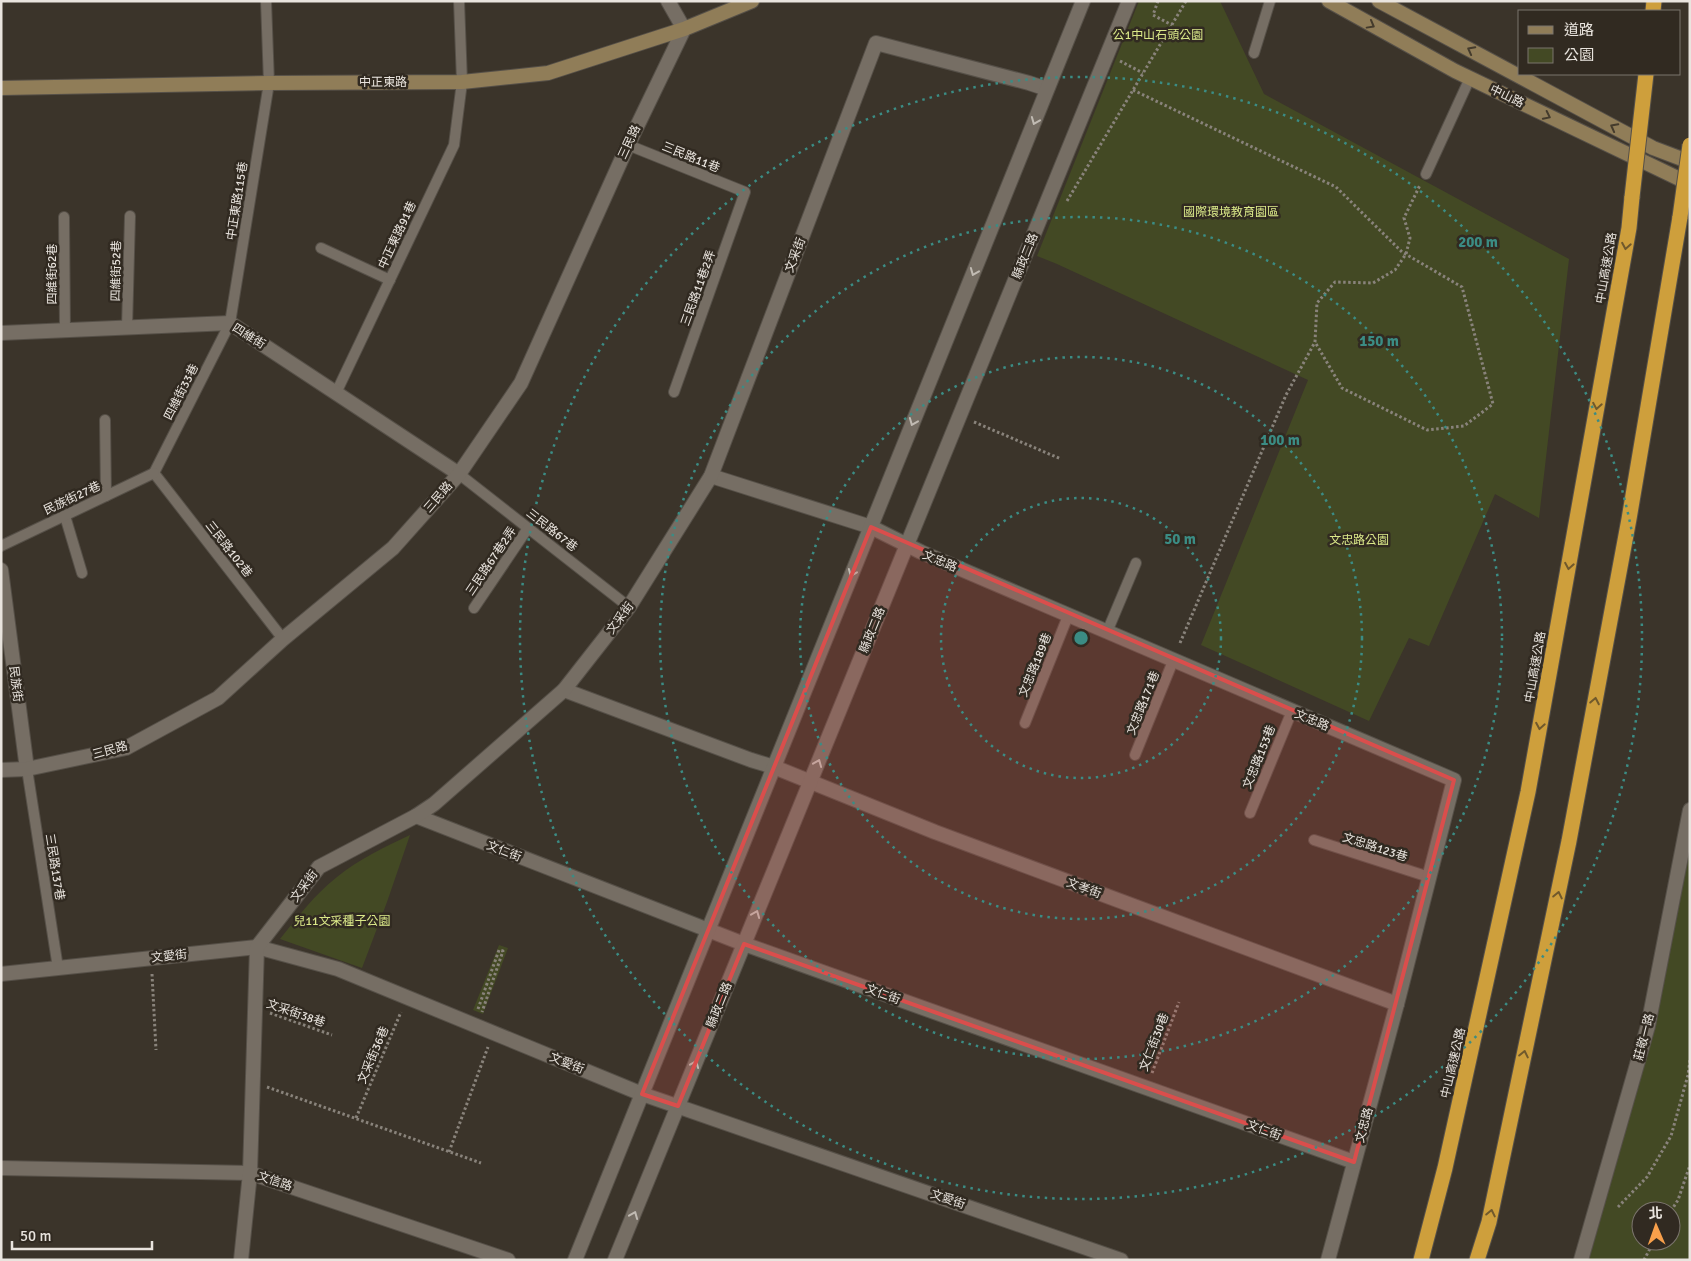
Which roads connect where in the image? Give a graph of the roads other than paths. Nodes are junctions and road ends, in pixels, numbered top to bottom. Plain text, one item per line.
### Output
1 (266, 1) edge
2 (459, 1) edge
3 (668, 1) edge
4 (752, 1) edge
5 (1073, 1) edge
6 (1083, 1) edge
7 (1129, 1) edge
8 (1270, 1) edge
9 (1329, 1) edge
10 (1379, 1) edge
11 (1072, 27) junction
12 (684, 28) junction
13 (1254, 54) dead end
14 (1646, 75) edge
15 (1470, 78) junction
16 (462, 82) junction
17 (268, 83) junction
18 (1, 88) edge
19 (1047, 89) junction
20 (628, 145) junction
21 (1690, 146) edge
22 (1690, 162) edge
23 (1426, 174) road end
24 (1690, 184) edge
25 (745, 192) joint
26 (130, 216) dead end
27 (64, 217) dead end
28 (320, 248) dead end
29 (390, 280) junction
30 (230, 323) junction
31 (128, 328) junction
32 (65, 330) junction
33 (1, 333) edge
34 (674, 392) dead end
35 (336, 393) junction
36 (105, 420) dead end
37 (154, 473) junction
38 (459, 474) junction
39 (711, 476) junction
40 (106, 496) junction
41 (65, 516) junction
42 (871, 527) junction
43 (528, 528) junction
44 (1, 546) edge
45 (907, 546) junction
46 (1136, 563) dead end
47 (1, 570) edge
48 (82, 573) dead end
49 (629, 607) junction
50 (474, 608) dead end
51 (1068, 616) junction
52 (1107, 632) junction
53 (283, 639) junction
54 (1173, 661) junction
55 (564, 690) junction
56 (1292, 711) junction
57 (1025, 723) dead end
58 (1135, 755) dead end
59 (774, 767) junction
60 (27, 769) junction
61 (1, 770) edge
62 (810, 782) junction
63 (1690, 810) edge
64 (1250, 813) dead end
65 (416, 816) junction
66 (1314, 840) dead end
67 (1429, 877) junction
68 (708, 930) junction
69 (744, 944) junction
70 (257, 947) junction
71 (58, 968) junction
72 (1, 974) edge
73 (1397, 1004) junction
74 (642, 1094) junction
75 (678, 1106) junction
76 (1354, 1162) junction
77 (1, 1168) edge
78 (250, 1172) junction
79 (241, 1260) edge
80 (508, 1260) edge
81 (575, 1260) edge
82 (615, 1260) edge
83 (1121, 1260) edge
84 (1328, 1260) edge
85 (1421, 1260) edge
86 (1477, 1260) edge
87 (1582, 1260) edge

1 - 17 lane, 中正東路115巷
2 - 16 lane, 中正東路91巷
3 - 12 street
4 - 12 main road, 中正東路
5 - 11 street
6 - 11 street
7 - 45 street, 縣政二路
8 - 13 lane
9 -> 15 main road, 中山路
22 -> 10 main road, 中山路
11 - 19 street
12 - 16 main road, 中正東路
12 - 20 street, 三民路
14 -> 85 highway, 中山高速公路, bridge
15 - 23 lane
15 -> 24 main road, 中山路
16 - 17 main road, 中正東路
16 - 29 lane, 中正東路91巷
17 - 18 main road, 中正東路
17 - 30 lane, 中正東路115巷
19 - 39 street, 文采街
19 -> 42 street
20 - 25 lane, 三民路11巷
20 - 38 street, 三民路
86 -> 21 highway, bridge
25 - 34 lane, 三民路11巷2弄
26 - 31 lane, 四維街52巷
27 - 32 lane, 四維街62巷
28 - 29 lane
29 - 35 lane, 中正東路91巷
30 - 31 street, 四維街
30 - 35 street, 四維街
30 - 37 lane, 四維街33巷
31 - 32 street, 四維街
32 - 33 street, 四維街
35 - 38 street, 四維街
36 - 40 lane
37 - 40 lane, 民族街27巷
37 - 53 lane, 三民路102巷
38 - 43 lane, 三民路67巷
38 - 53 street, 三民路
39 - 42 street, 文忠路
39 - 49 street, 文采街
40 - 41 lane, 民族街27巷
41 - 44 lane, 民族街27巷
41 - 48 lane
42 - 45 street, 文忠路
42 -> 59 street
43 - 49 lane, 三民路67巷
43 - 50 lane, 三民路67巷2弄
45 - 51 street, 文忠路
62 -> 45 street, 縣政二路
46 - 52 lane
47 - 60 street, 民族街
49 - 55 street, 文采街
51 - 52 street, 文忠路
51 - 57 lane, 文忠路189巷
52 - 54 street, 文忠路
53 - 60 street, 三民路
54 - 56 street, 文忠路
54 - 58 lane, 文忠路171巷
55 - 59 street, 文孝街
55 - 65 street, 文采街
56 - 64 lane, 文忠路153巷
56 - 67 street, 文忠路
59 - 62 street, 文孝街
59 - 68 street
60 - 61 street, 三民路
60 - 71 lane, 三民路137巷
69 -> 62 street, 縣政二路
62 - 73 street, 文孝街
63 - 87 street, 莊敬一路
65 - 68 street, 文仁街
65 - 70 street, 文采街
66 - 67 lane, 文忠路123巷
67 - 73 street, 文忠路
68 - 69 street, 文仁街
68 - 74 street
75 -> 69 street, 縣政二路
69 - 76 street, 文仁街
70 - 71 street, 文愛街
70 - 74 street, 文愛街
70 - 78 street
71 - 72 street, 文愛街
73 - 76 street, 文忠路
74 - 75 street, 文愛街
74 - 81 street
82 -> 75 street, 縣政二路
75 - 83 street, 文愛街
76 - 84 street, 文忠路
77 - 78 street, 文信路
78 - 79 street
78 - 80 street, 文信路

